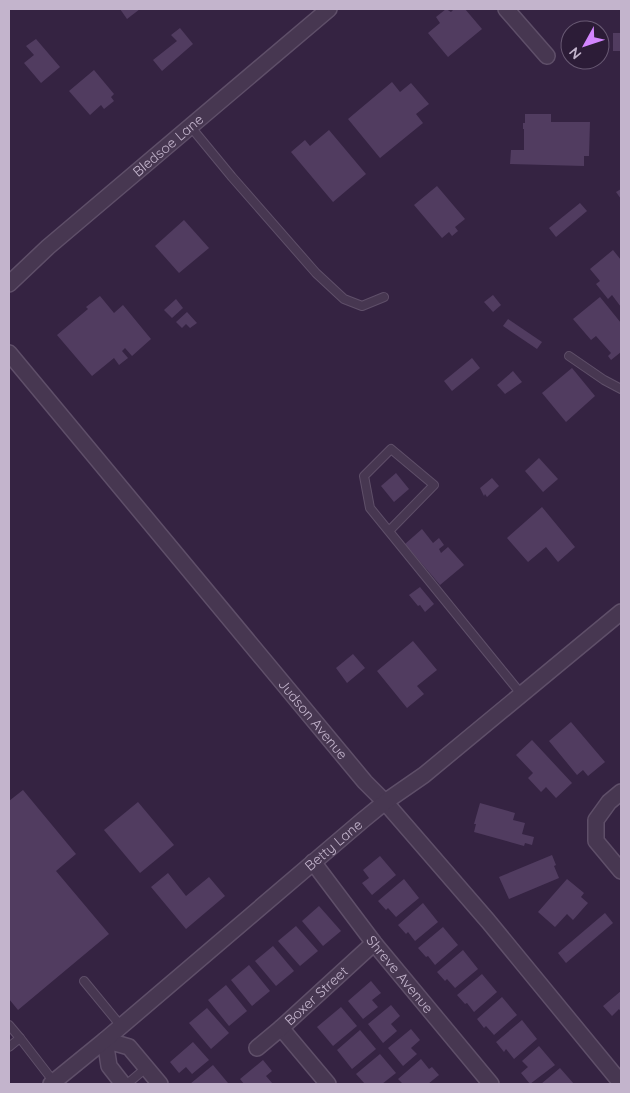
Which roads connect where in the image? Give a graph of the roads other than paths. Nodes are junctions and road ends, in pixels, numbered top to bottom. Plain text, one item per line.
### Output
1 (329, 9) edge
2 (506, 9) edge
3 (547, 56) dead end
4 (190, 126) junction
5 (9, 284) edge
6 (384, 296) dead end
7 (9, 352) edge
8 (569, 356) dead end
9 (621, 389) edge
10 (389, 531) junction
11 (621, 612) edge
12 (522, 694) junction
13 (621, 792) edge
14 (385, 802) junction
15 (313, 862) junction
16 (621, 871) edge
17 (374, 943) junction
18 (84, 981) dead end
19 (9, 1024) edge
20 (121, 1026) junction
21 (282, 1028) junction
22 (20, 1038) junction
23 (105, 1040) junction
24 (9, 1047) edge
25 (257, 1048) dead end
26 (146, 1068) junction
27 (52, 1083) edge
28 (621, 1083) edge
29 (123, 1084) edge
30 (127, 1084) edge
31 (160, 1084) edge
32 (328, 1084) edge
33 (491, 1084) edge

1 - 4 street, Bledsoe Lane
2 - 3 street
4 - 5 street, Bledsoe Lane
4 - 6 lane
7 - 14 street, Judson Avenue
8 - 9 lane
10 - 10 lane
10 - 12 lane
11 - 12 street, Betty Lane
12 - 14 street, Betty Lane
13 - 16 street
14 - 15 street, Betty Lane
14 - 28 street, Judson Avenue
15 - 17 street, Shreve Avenue
15 - 20 street, Betty Lane
17 - 21 street, Boxer Street
17 - 33 street, Shreve Avenue
18 - 20 lane
19 - 22 lane
20 - 23 street, Betty Lane
21 - 25 street, Boxer Street
21 - 32 street
22 - 24 lane
22 - 27 lane
23 - 26 street
23 - 27 street, Betty Lane
23 - 29 street
26 - 30 lane
26 - 31 street

